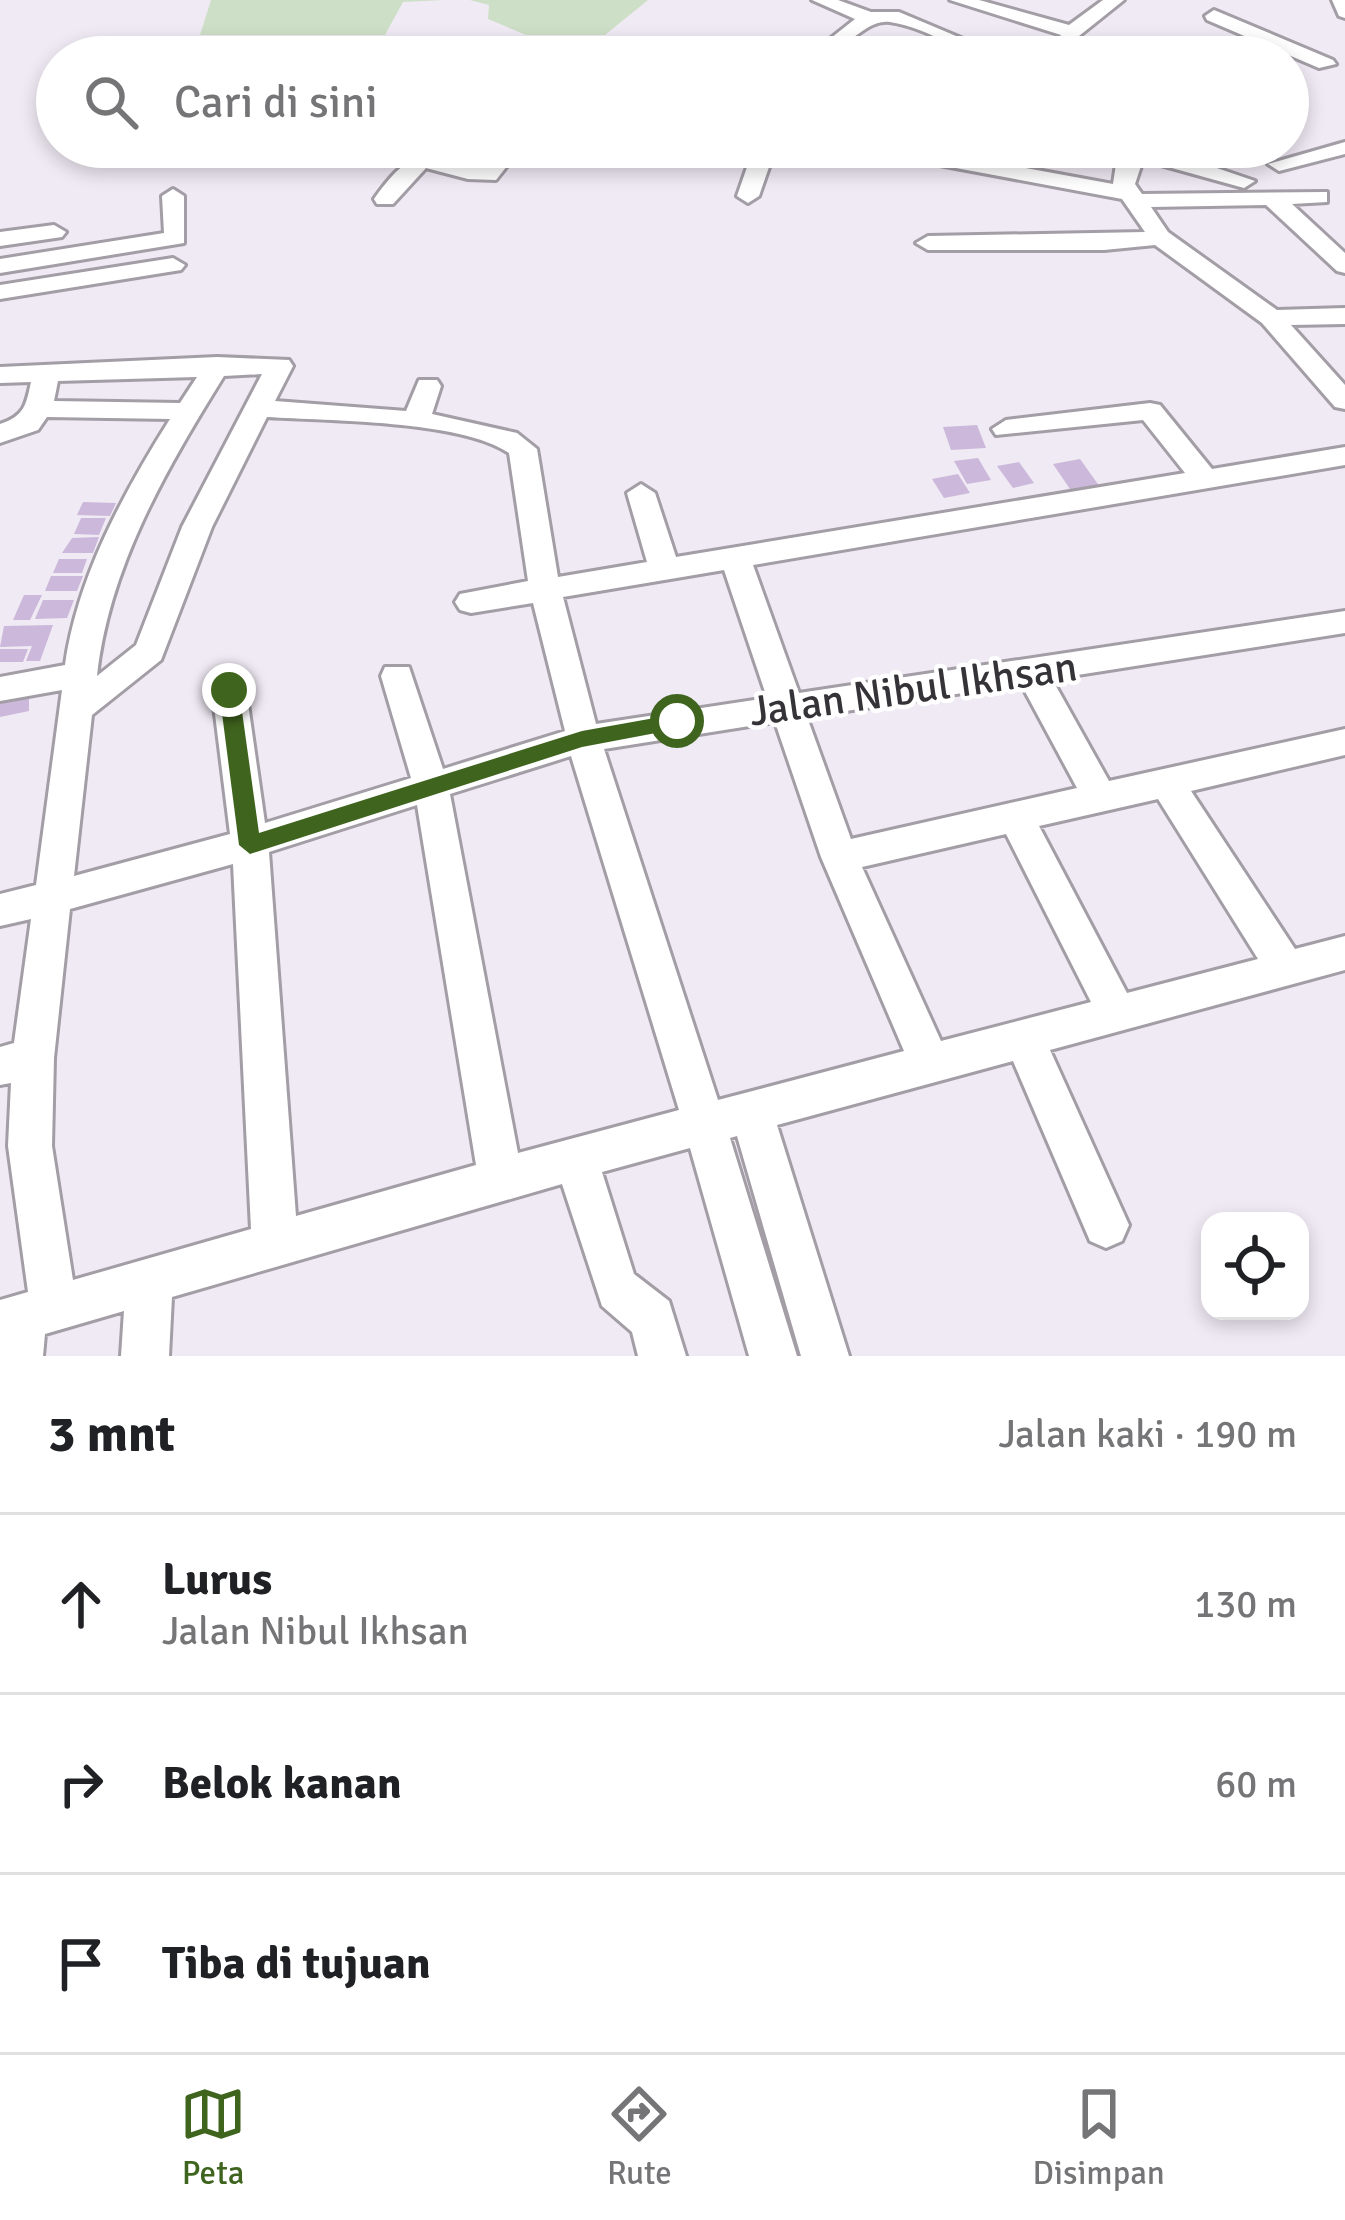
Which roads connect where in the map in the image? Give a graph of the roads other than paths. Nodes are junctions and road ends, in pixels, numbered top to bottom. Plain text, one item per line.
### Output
1 (821, 0) edge
2 (959, 0) edge
3 (1341, 0) edge
4 (1102, 2) edge
5 (1345, 12) edge
6 (1214, 16) dead end
7 (869, 18) junction
8 (1072, 32) junction
9 (845, 36) edge
10 (943, 36) edge
11 (1069, 36) edge
12 (1260, 36) edge
13 (1345, 148) edge
14 (1309, 153) edge
15 (408, 168) edge
16 (461, 168) edge
17 (495, 168) edge
18 (758, 168) edge
19 (1000, 168) edge
20 (1128, 168) edge
21 (1202, 168) edge
22 (1244, 181) dead end
23 (173, 196) dead end
24 (748, 196) dead end
25 (1319, 196) dead end
26 (1130, 197) junction
27 (1272, 198) junction
28 (385, 199) dead end
29 (54, 232) dead end
30 (206, 236) dead end
31 (1160, 237) junction
32 (176, 238) junction
33 (0, 239) edge
34 (928, 243) dead end
35 (173, 265) dead end
36 (0, 266) edge
37 (1345, 266) edge
38 (1201, 272) junction
39 (1162, 277) dead end
40 (0, 292) edge
41 (1345, 316) edge
42 (1271, 318) junction
43 (217, 365) junction
44 (46, 373) junction
45 (0, 376) edge
46 (428, 386) dead end
47 (1345, 400) edge
48 (255, 408) junction
49 (39, 409) junction
50 (188, 411) junction
51 (417, 420) junction
52 (1006, 429) dead end
53 (0, 434) edge
54 (1345, 456) edge
55 (1206, 480) junction
56 (641, 493) dead end
57 (736, 560) junction
58 (665, 572) junction
59 (545, 590) junction
60 (471, 602) dead end
61 (1345, 622) edge
62 (1031, 672) junction
63 (77, 675) junction
64 (397, 676) dead end
65 (0, 689) edge
66 (229, 690) dead end
67 (783, 705) junction
68 (73, 712) junction
69 (582, 739) junction
70 (1340, 752) edge
71 (1166, 781) junction
72 (431, 786) junction
73 (1100, 797) junction
74 (1015, 816) junction
75 (250, 845) junction
76 (839, 857) junction
77 (54, 898) junction
78 (0, 910) edge
79 (1345, 953) edge
80 (1285, 968) junction
81 (1116, 1011) junction
82 (1023, 1037) junction
83 (16, 1062) edge
84 (930, 1064) junction
85 (752, 1114) junction
86 (706, 1126) junction
87 (576, 1158) junction
88 (501, 1180) junction
89 (1106, 1225) dead end
90 (275, 1245) junction
91 (150, 1279) junction
92 (24, 1326) edge
93 (145, 1356) edge
94 (662, 1356) edge
95 (773, 1356) edge
96 (825, 1356) edge

1 - 7 street
2 - 8 street
3 - 5 street
4 - 8 street
6 - 12 street
7 - 9 street
7 - 10 street
8 - 11 street
13 - 14 street
15 - 28 street
16 - 17 street
18 - 24 street
19 - 26 street
20 - 26 street
21 - 22 street
23 - 32 street
25 - 27 street
26 - 27 street
26 - 31 street
27 - 37 street
29 - 33 street
30 - 32 street
31 - 34 street
31 - 38 street
32 - 36 street
35 - 40 street
38 - 39 street
38 - 42 street
41 - 42 street
42 - 47 street
43 - 44 street
43 - 48 street
43 - 50 street
44 - 45 street
44 - 49 street
46 - 51 street
48 - 51 street
48 - 68 street
49 - 50 street
49 - 53 street
50 - 63 street
51 - 59 street
52 - 55 street
54 - 55 street
55 - 57 street
56 - 58 street
57 - 58 street
57 - 67 street
58 - 59 street
59 - 60 street
59 - 69 street
61 - 62 street, Jalan Nibul Ikhsan
62 - 67 street, Jalan Nibul Ikhsan
62 - 73 street
63 - 65 street
63 - 68 street
64 - 72 street
66 - 75 street
67 - 69 street, Jalan Nibul Ikhsan
67 - 76 street
68 - 77 street
69 - 72 street, Jalan Nibul Ikhsan
69 - 86 street
70 - 71 street
71 - 73 street
71 - 80 street
72 - 75 street, Jalan Nibul Ikhsan
72 - 88 street
73 - 74 street
74 - 76 street
74 - 81 street
75 - 77 street, Jalan Nibul Ikhsan
75 - 90 street
76 - 84 street
77 - 78 street, Jalan Nibul Ikhsan
77 - 83 street
79 - 80 street
80 - 81 street
81 - 82 street
82 - 84 street
82 - 89 street
83 - 92 street
84 - 85 street
85 - 86 street
85 - 96 street
86 - 87 street
86 - 95 street
87 - 88 street
87 - 94 street
88 - 90 street
90 - 91 street
91 - 92 street
91 - 93 street

